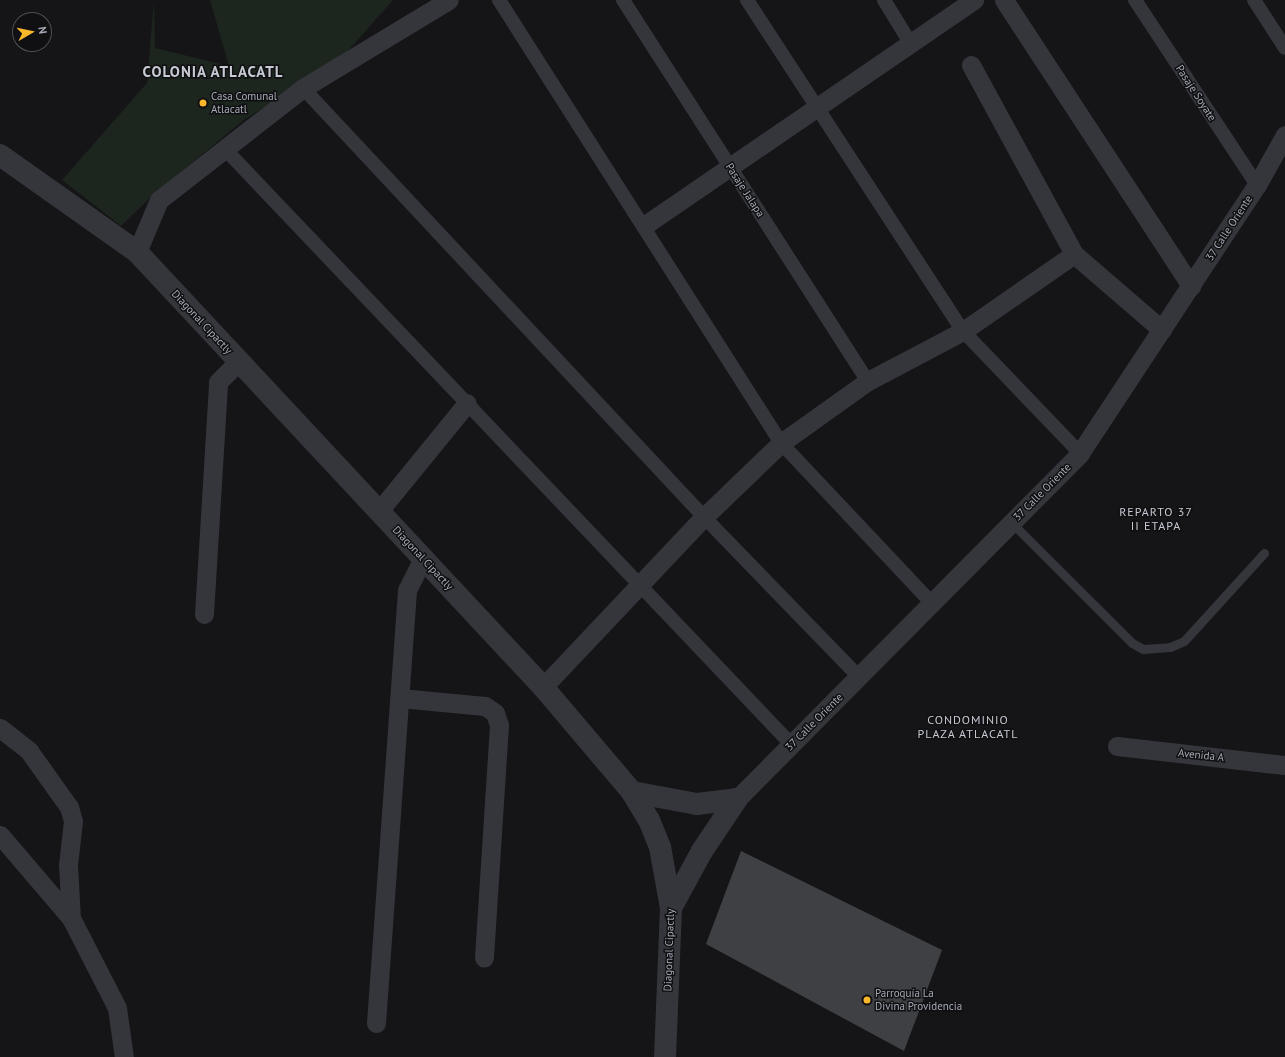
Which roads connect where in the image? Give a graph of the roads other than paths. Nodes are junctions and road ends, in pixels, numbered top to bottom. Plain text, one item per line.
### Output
1 (448, 0) edge
2 (499, 0) edge
3 (623, 0) edge
4 (747, 0) edge
5 (884, 0) edge
6 (974, 0) edge
7 (1004, 0) edge
8 (1135, 0) edge
9 (1254, 0) edge
10 (911, 44) junction
11 (1285, 48) edge
12 (971, 65) dead end
13 (302, 88) junction
14 (816, 108) junction
15 (1284, 142) edge
16 (224, 148) junction
17 (0, 155) edge
18 (730, 167) junction
19 (1257, 185) junction
20 (645, 225) junction
21 (137, 252) junction
22 (1074, 254) junction
23 (1191, 286) junction
24 (1162, 330) junction
25 (963, 331) junction
26 (239, 361) junction
27 (868, 381) junction
28 (466, 403) junction
29 (781, 443) junction
30 (1080, 453) junction
31 (379, 510) junction
32 (704, 517) junction
33 (1011, 522) junction
34 (1264, 554) dead end
35 (423, 558) junction
36 (639, 585) junction
37 (932, 603) junction
38 (204, 614) dead end
39 (860, 677) junction
40 (543, 686) junction
41 (400, 698) junction
42 (0, 728) edge
43 (792, 745) junction
44 (1117, 746) dead end
45 (1285, 765) edge
46 (632, 792) junction
47 (737, 799) junction
48 (0, 835) edge
49 (671, 908) junction
50 (71, 918) junction
51 (484, 958) dead end
52 (376, 1023) dead end
53 (124, 1057) edge
54 (665, 1057) edge

1 - 13 street
2 - 20 street
3 - 18 street, Pasaje Jalapa
4 - 14 street
5 - 10 street
6 - 10 street
7 - 23 street
8 - 19 street, Pasaje Soyate
9 - 11 street
10 - 14 street
12 - 22 street
13 - 16 street
13 - 32 street
14 - 18 street
14 - 25 street
15 - 19 street, 37 Calle Oriente
16 - 21 street
16 - 28 street
17 - 21 street, Diagonal Cipactly
18 - 20 street
18 - 27 street, Pasaje Jalapa
19 - 23 street, 37 Calle Oriente
20 - 29 street
21 - 26 street, Diagonal Cipactly
22 - 24 street
22 - 25 street
23 - 24 street, 37 Calle Oriente
24 - 30 street, 37 Calle Oriente
25 - 27 street
25 - 30 street
26 - 31 street, Diagonal Cipactly
26 - 38 street
27 - 29 street
28 - 31 street
28 - 36 street
29 - 32 street
29 - 37 street
30 - 33 street, 37 Calle Oriente
31 - 35 street, Diagonal Cipactly
32 - 36 street
32 - 39 street
33 - 34 lane
33 - 37 street, 37 Calle Oriente
35 - 40 street, Diagonal Cipactly
35 - 41 street
36 - 40 street
36 - 43 street
37 - 39 street, 37 Calle Oriente
39 - 43 street, 37 Calle Oriente
40 - 46 street, Diagonal Cipactly
41 - 51 street
41 - 52 street
42 - 50 street
43 - 47 street, 37 Calle Oriente
44 - 45 street, Avenida A
46 - 47 street
46 - 49 street, Diagonal Cipactly
47 - 49 street
48 - 50 street
49 - 54 street, Diagonal Cipactly
50 - 53 street

